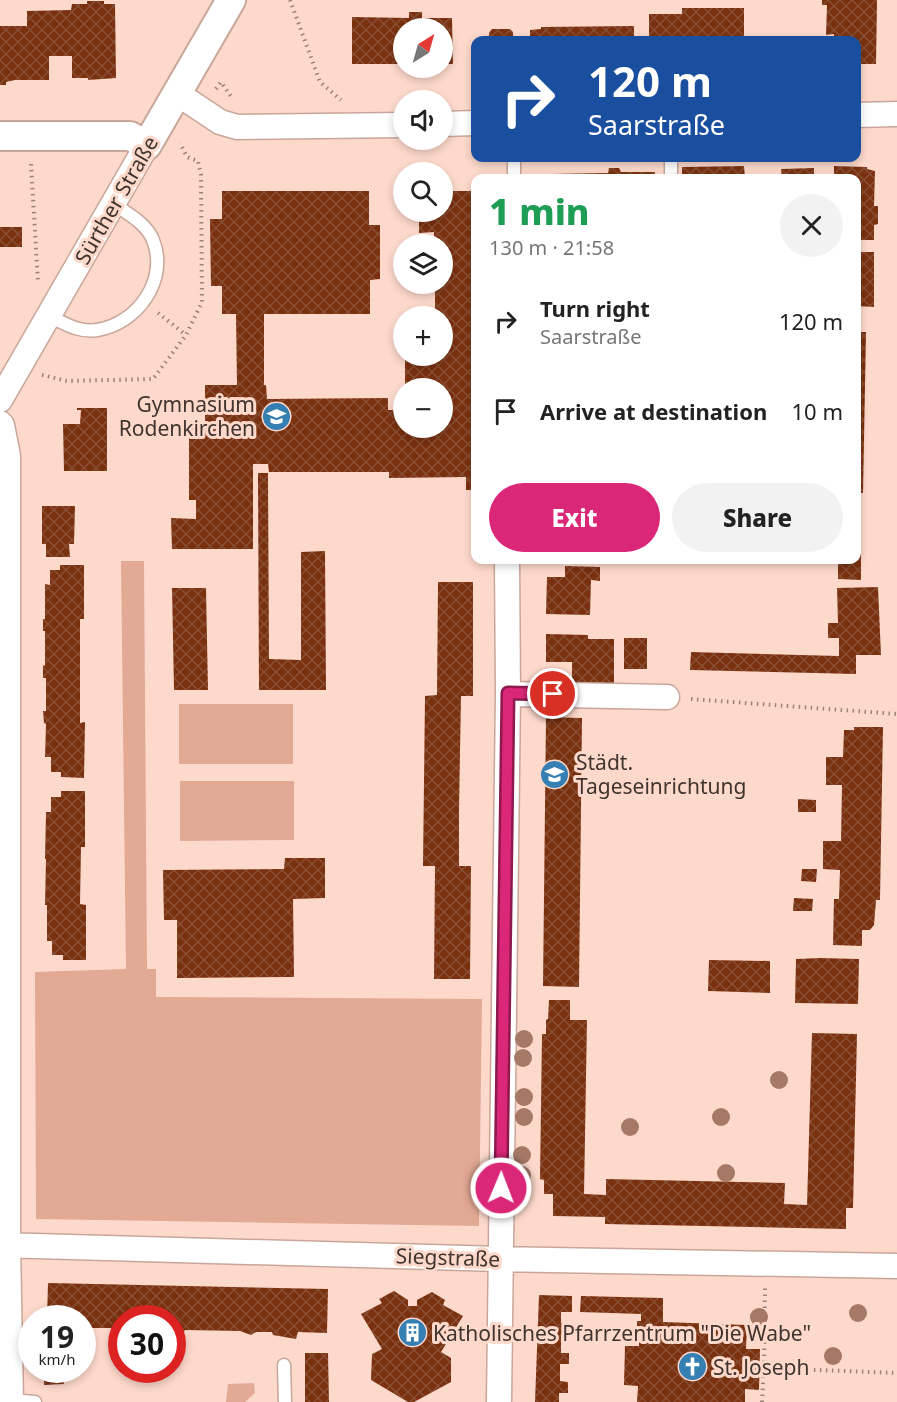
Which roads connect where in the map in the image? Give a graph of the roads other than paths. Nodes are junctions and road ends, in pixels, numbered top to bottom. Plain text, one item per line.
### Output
1 (231, 0) edge
2 (178, 94) junction
3 (897, 114) edge
4 (861, 115) edge
5 (471, 123) edge
6 (453, 124) edge
7 (393, 125) edge
8 (0, 136) edge
9 (147, 145) junction
10 (112, 203) junction
11 (49, 316) junction
12 (0, 400) edge
13 (0, 423) edge
14 (507, 564) edge
15 (508, 693) junction
16 (667, 697) road end
17 (4, 1245) edge
18 (500, 1259) junction
19 (897, 1266) edge
20 (284, 1365) dead end
21 (11, 1401) edge
22 (35, 1402) edge
23 (285, 1402) edge
24 (499, 1402) edge

1 - 2 street, Sürther Straße
2 - 7 street
2 - 9 street, Sürther Straße
3 - 4 street
5 - 6 street
8 - 9 street
9 - 10 street, Sürther Straße
10 - 11 street, Sürther Straße
10 - 11 lane
11 - 12 street, Sürther Straße
13 - 17 street
14 - 15 street
15 - 16 street
15 - 18 street
17 - 18 street, Siegstraße
17 - 21 street
18 - 19 street, Siegstraße
18 - 24 street
20 - 23 lane
21 - 22 lane

